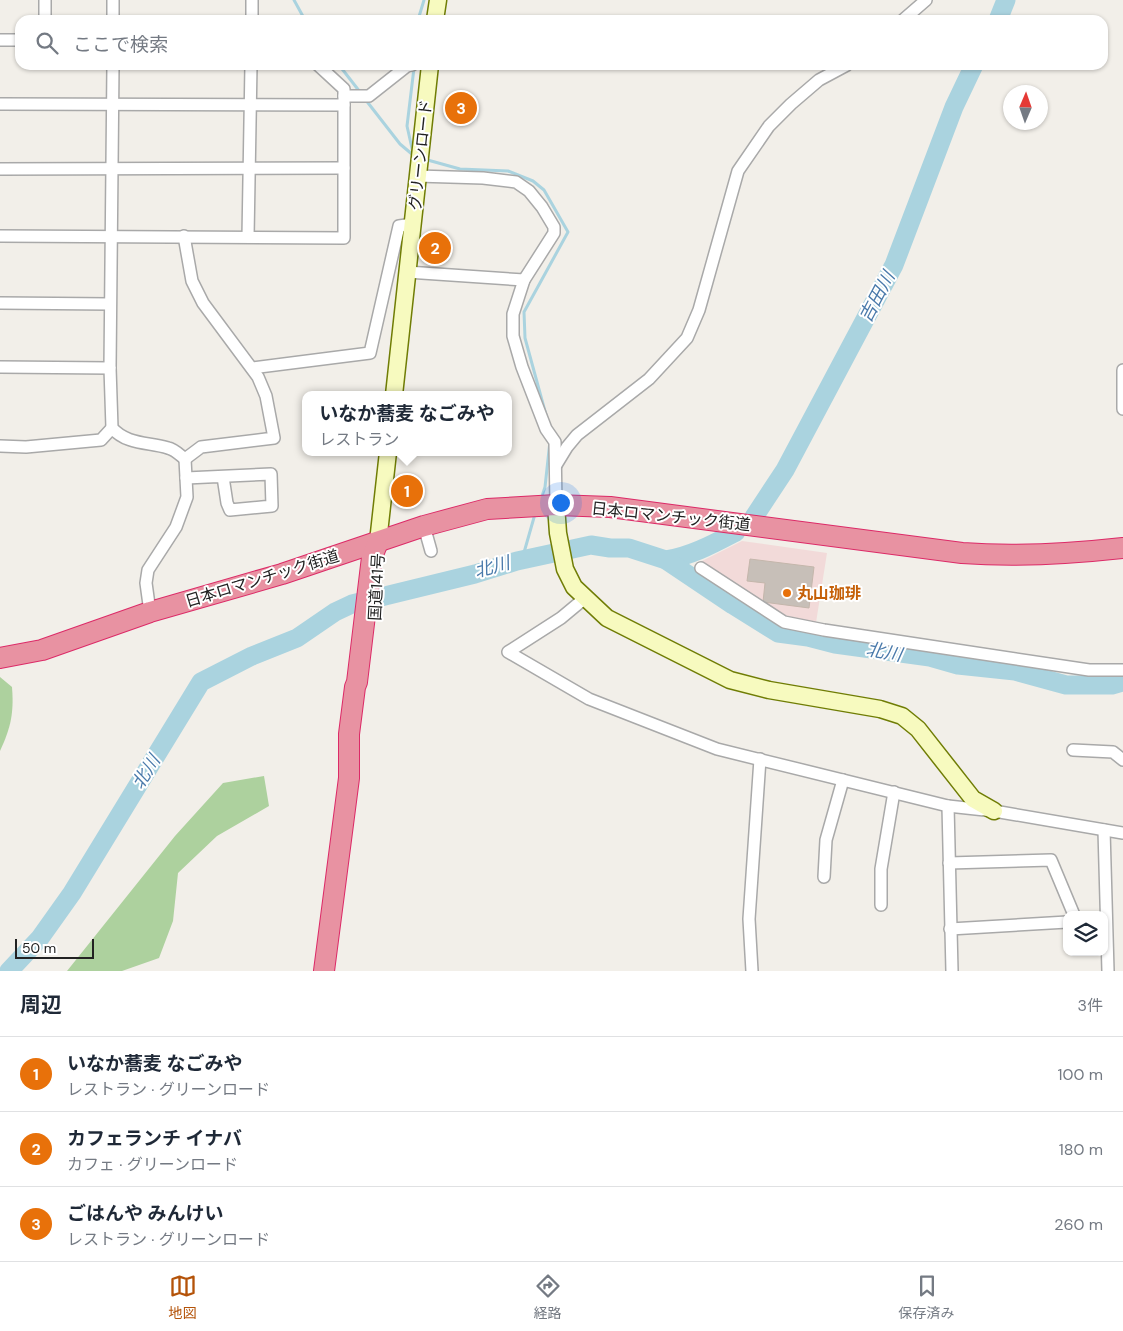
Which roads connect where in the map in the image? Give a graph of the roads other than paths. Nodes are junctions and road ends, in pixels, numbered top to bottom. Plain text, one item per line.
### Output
1 (45, 0) edge
2 (113, 0) edge
3 (252, 0) edge
4 (438, 0) edge
5 (926, 0) edge
6 (45, 15) edge
7 (113, 15) edge
8 (252, 15) edge
9 (436, 15) edge
10 (909, 15) edge
11 (0, 40) edge
12 (15, 40) edge
13 (113, 70) edge
14 (251, 70) edge
15 (323, 70) edge
16 (402, 70) edge
17 (429, 70) edge
18 (838, 70) edge
19 (344, 101) junction
20 (0, 104) edge
21 (112, 105) junction
22 (250, 105) junction
23 (249, 168) junction
24 (344, 168) junction
25 (112, 169) junction
26 (0, 170) edge
27 (418, 176) junction
28 (412, 224) junction
29 (0, 236) edge
30 (111, 236) junction
31 (184, 236) junction
32 (248, 237) junction
33 (407, 272) junction
34 (524, 280) junction
35 (0, 303) edge
36 (110, 304) junction
37 (0, 367) edge
38 (110, 368) junction
39 (252, 368) junction
40 (1123, 370) edge
41 (394, 391) edge
42 (1123, 409) edge
43 (112, 428) junction
44 (0, 446) edge
45 (388, 456) edge
46 (185, 459) junction
47 (556, 465) junction
48 (223, 476) junction
49 (186, 478) junction
50 (556, 505) junction
51 (424, 526) junction
52 (378, 542) junction
53 (1123, 548) edge
54 (431, 551) dead end
55 (701, 568) dead end
56 (585, 598) junction
57 (150, 612) junction
58 (0, 658) edge
59 (1123, 670) edge
60 (1074, 750) dead end
61 (760, 759) junction
62 (1123, 760) edge
63 (843, 780) junction
64 (894, 792) junction
65 (948, 806) junction
66 (994, 811) junction
67 (1104, 830) junction
68 (1123, 833) edge
69 (949, 863) junction
70 (824, 877) dead end
71 (880, 905) dead end
72 (1072, 911) edge
73 (1106, 911) edge
74 (1063, 922) edge
75 (950, 929) junction
76 (1107, 956) edge
77 (324, 971) edge
78 (752, 971) edge
79 (952, 971) edge
80 (1108, 971) edge

1 - 6 street
2 - 7 street
3 - 8 street
4 - 9 street
5 - 10 street
11 - 12 street
13 - 21 street
14 - 22 street
15 - 19 street
16 - 19 street
17 - 27 street, グリーンロード
18 - 47 street
19 - 22 street
19 - 24 street
20 - 21 street
21 - 22 street
21 - 25 street
22 - 23 street
23 - 24 street
23 - 25 street
23 - 32 street
24 - 32 street
25 - 26 street
25 - 30 street
27 - 28 street, グリーンロード
27 - 34 street
28 - 33 street, グリーンロード
28 - 39 street
29 - 30 street
30 - 31 street
30 - 36 street
31 - 32 street
31 - 39 street
33 - 34 street
33 - 41 street, グリーンロード
34 - 47 street
35 - 36 street
36 - 38 street
37 - 38 street
38 - 43 street
39 - 46 street
40 - 42 street
43 - 44 street
43 - 46 street
45 - 52 street
46 - 49 street
47 - 50 street
48 - 48 street
48 - 49 street
49 - 57 street
50 - 51 highway, 日本ロマンチック街道
50 - 53 highway, 日本ロマンチック街道
50 - 56 street
51 - 52 highway, 日本ロマンチック街道
51 - 54 street
52 - 57 highway, 日本ロマンチック街道
52 - 77 highway, 国道141号
55 - 59 street
56 - 61 street
56 - 66 street
57 - 58 highway, 日本ロマンチック街道
60 - 62 street
61 - 63 street
61 - 78 street
63 - 64 street
63 - 70 street
64 - 65 street
64 - 71 street
65 - 66 street
65 - 69 street
66 - 67 street
67 - 68 street
67 - 73 street
69 - 72 street
69 - 75 street
74 - 75 street
75 - 79 street
76 - 80 street

